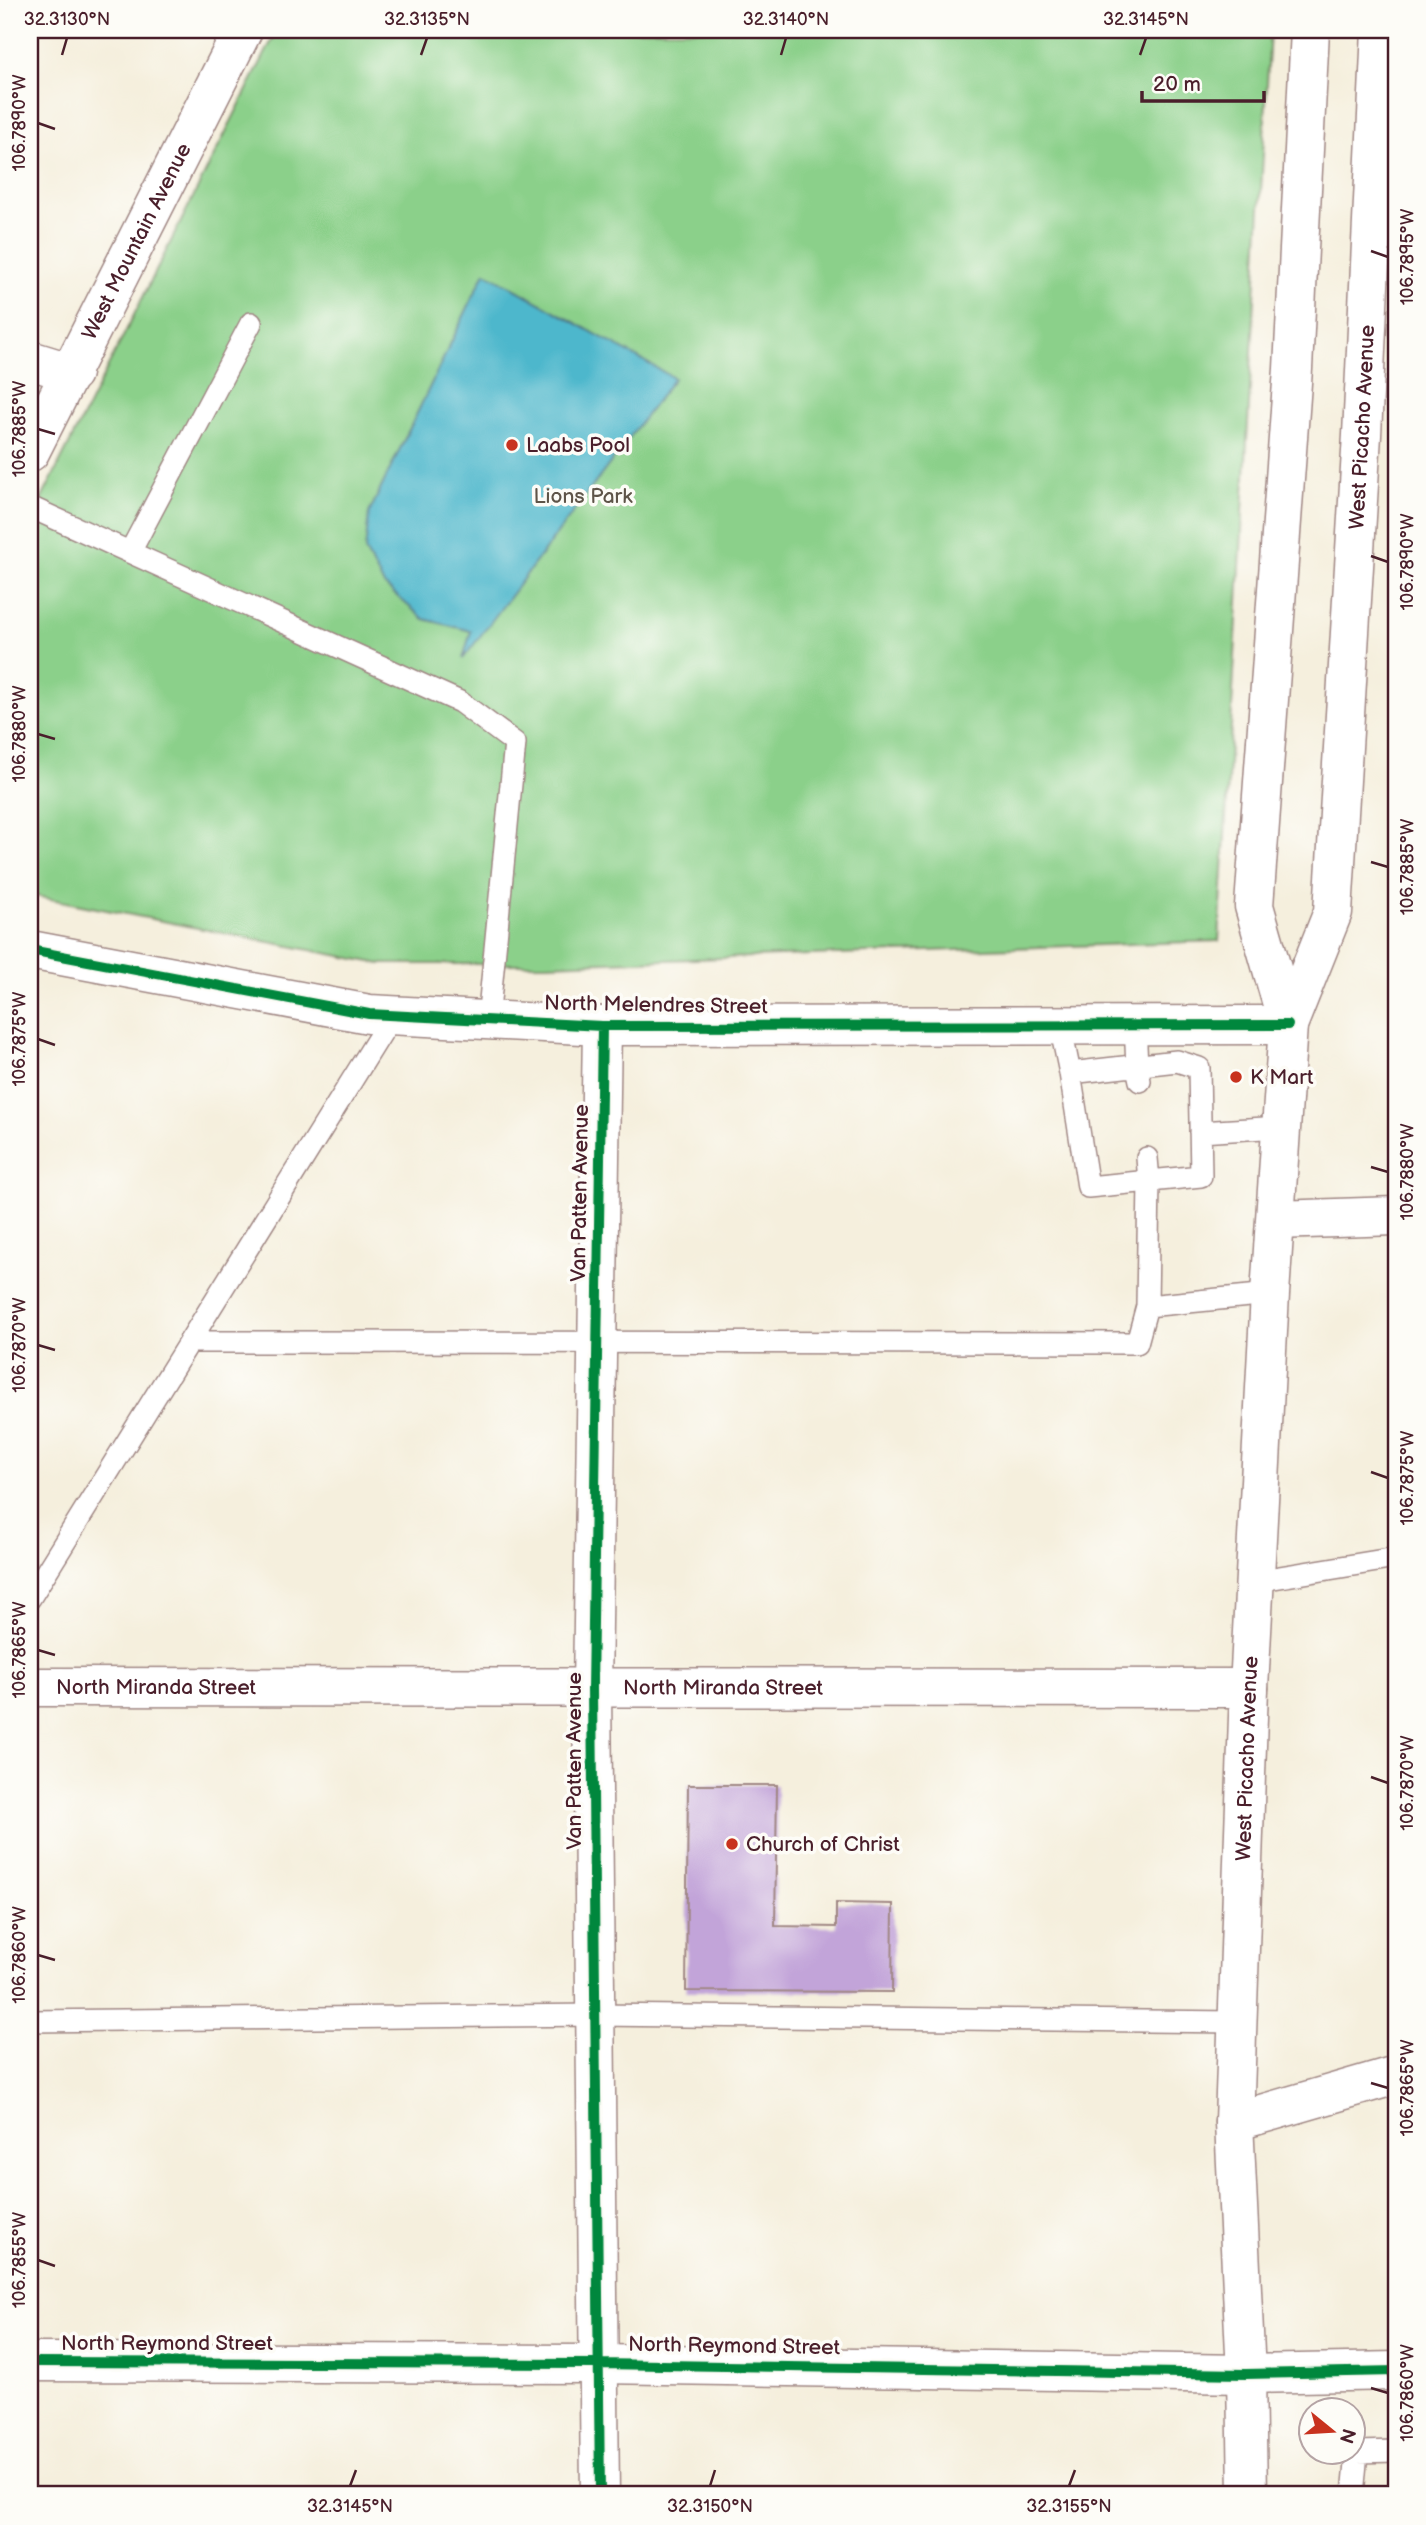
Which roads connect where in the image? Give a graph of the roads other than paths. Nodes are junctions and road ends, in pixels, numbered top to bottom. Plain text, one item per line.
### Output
1 (243, 30) edge
2 (1310, 30) edge
3 (1381, 30) edge
4 (251, 323) dead end
5 (30, 360) edge
6 (72, 373) junction
7 (30, 452) edge
8 (30, 507) edge
9 (130, 552) junction
10 (30, 950) edge
11 (392, 1016) junction
12 (488, 1021) junction
13 (1135, 1024) junction
14 (1288, 1024) junction
15 (1060, 1025) junction
16 (602, 1026) junction
17 (1070, 1073) junction
18 (1138, 1074) junction
19 (1281, 1127) junction
20 (1200, 1132) junction
21 (1147, 1158) dead end
22 (1149, 1181) junction
23 (1396, 1216) edge
24 (1276, 1220) junction
25 (1270, 1294) junction
26 (1147, 1306) junction
27 (189, 1342) junction
28 (597, 1344) junction
29 (1396, 1558) edge
30 (1255, 1581) junction
31 (30, 1598) edge
32 (30, 1687) edge
33 (1249, 1688) junction
34 (592, 1689) junction
35 (596, 2015) junction
36 (30, 2021) edge
37 (1237, 2022) junction
38 (1396, 2075) edge
39 (1234, 2122) junction
40 (30, 2362) edge
41 (599, 2364) junction
42 (1396, 2371) edge
43 (1245, 2374) junction
44 (1396, 2451) edge
45 (600, 2495) edge
46 (1248, 2495) edge
47 (1353, 2495) edge

1 - 6 street, West Mountain Avenue
2 - 14 street, West Picacho Avenue
3 - 14 street, West Picacho Avenue
4 - 9 lane
5 - 6 street
6 - 7 street, West Mountain Avenue
8 - 9 lane
9 - 12 lane
10 - 11 street, North Melendres Street
11 - 12 street, North Melendres Street
11 - 27 lane
12 - 16 street, North Melendres Street
13 - 14 street, North Melendres Street
13 - 15 street, North Melendres Street
13 - 18 lane
14 - 19 street, West Picacho Avenue
15 - 16 street, North Melendres Street
15 - 17 lane
16 - 28 street, Van Patten Avenue
17 - 18 lane
17 - 22 lane
18 - 20 lane
19 - 20 lane
19 - 24 street, West Picacho Avenue
20 - 22 lane
21 - 22 lane
22 - 26 lane
23 - 24 street
24 - 25 street, West Picacho Avenue
25 - 26 lane
25 - 30 street, West Picacho Avenue
26 - 28 lane
27 - 28 lane
27 - 31 lane
28 - 34 street, Van Patten Avenue
29 - 30 lane
30 - 33 street, West Picacho Avenue
32 - 34 street, North Miranda Street
33 - 34 street, North Miranda Street
33 - 37 street, West Picacho Avenue
34 - 35 street, Van Patten Avenue
35 - 36 lane
35 - 37 lane
35 - 41 street, Van Patten Avenue
37 - 39 street, West Picacho Avenue
38 - 39 street
39 - 43 street, West Picacho Avenue
40 - 41 street, North Reymond Street
41 - 43 street, North Reymond Street
41 - 45 street, Van Patten Avenue
42 - 43 street, North Reymond Street
43 - 46 street, West Picacho Avenue
44 - 47 lane

